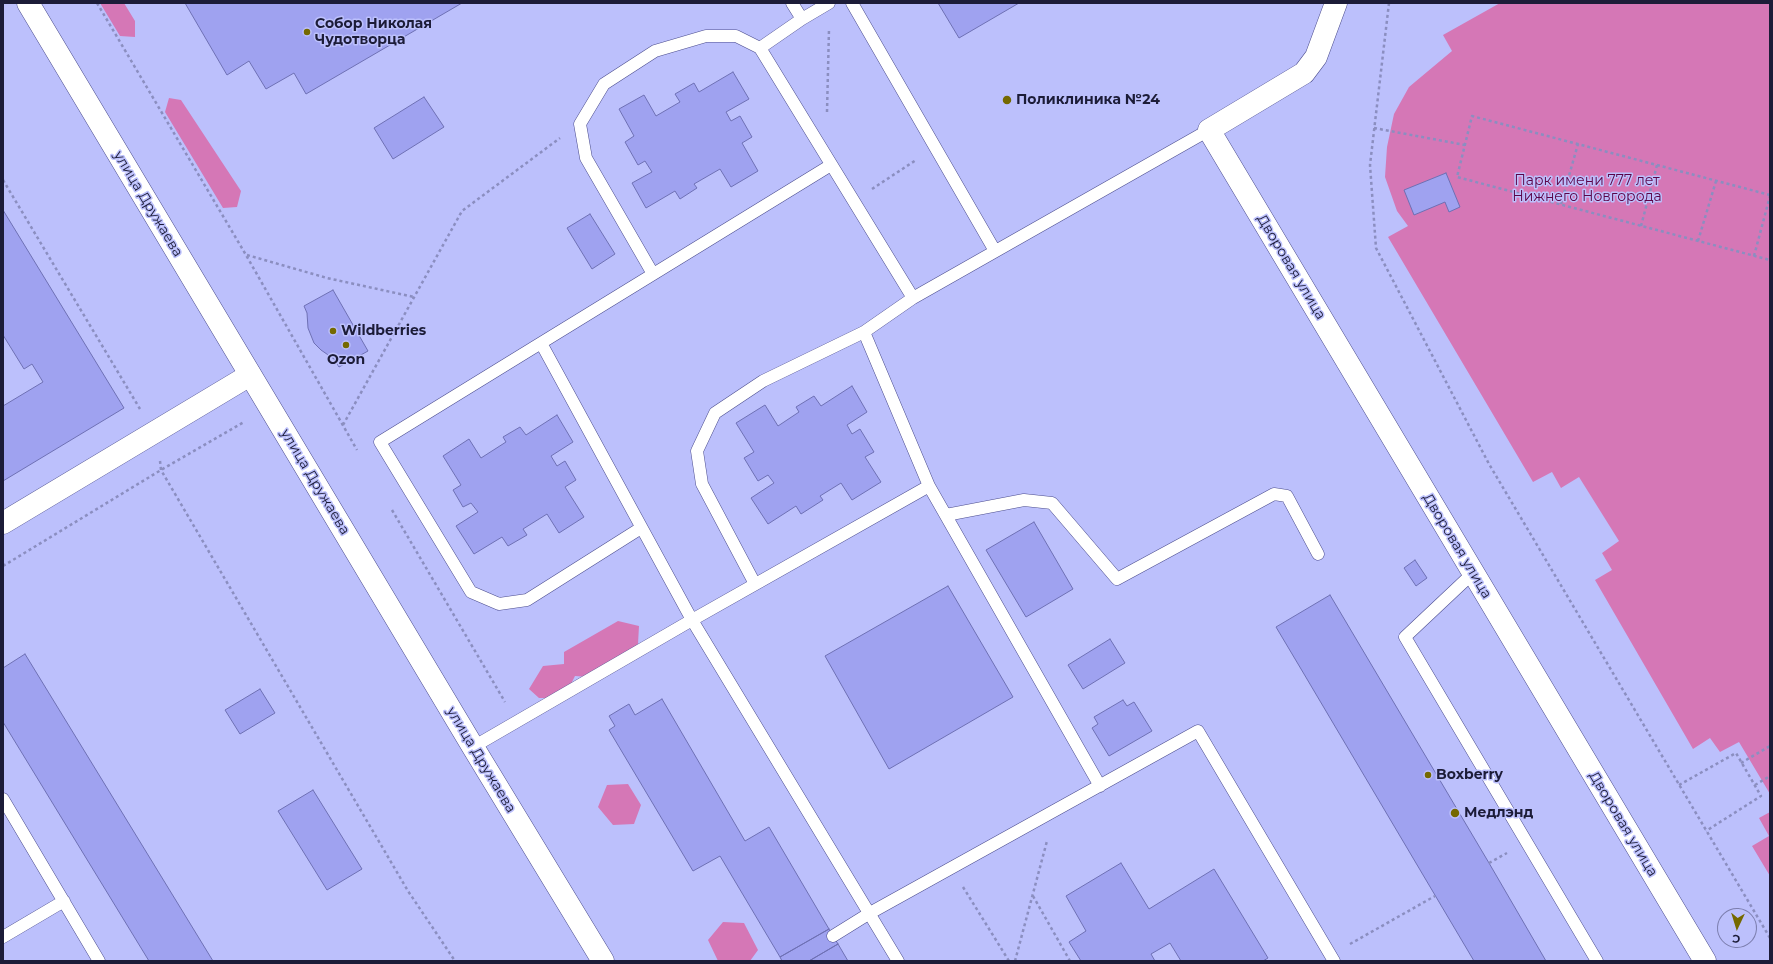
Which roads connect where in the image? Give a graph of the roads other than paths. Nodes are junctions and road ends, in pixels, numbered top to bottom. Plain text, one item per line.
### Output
1 (28, 3) edge
2 (792, 3) edge
3 (829, 3) edge
4 (852, 3) edge
5 (1336, 3) edge
6 (802, 19) junction
7 (760, 48) junction
8 (1209, 130) junction
9 (828, 161) junction
10 (996, 251) junction
11 (653, 274) junction
12 (913, 298) junction
13 (864, 332) junction
14 (541, 343) junction
15 (250, 375) junction
16 (929, 486) junction
17 (946, 515) junction
18 (3, 523) edge
19 (641, 528) junction
20 (1318, 554) dead end
21 (1473, 573) junction
22 (755, 584) junction
23 (692, 620) junction
24 (473, 747) junction
25 (1100, 786) junction
26 (3, 799) edge
27 (64, 901) junction
28 (870, 913) junction
29 (833, 936) dead end
30 (3, 937) edge
31 (1332, 958) edge
32 (99, 961) edge
33 (603, 961) edge
34 (898, 961) edge
35 (1597, 961) edge
36 (1705, 961) edge

1 - 15 street, улица Дружаева
2 - 6 lane
3 - 6 lane
4 - 10 lane
5 - 8 street
6 - 7 lane
7 - 9 lane
7 - 11 lane
8 - 10 lane
8 - 21 street, Дворовая улица
9 - 11 lane
9 - 12 lane
10 - 12 lane
11 - 14 lane
12 - 13 lane
13 - 16 lane
13 - 22 lane
14 - 19 lane
14 - 19 lane
15 - 18 street
15 - 24 street, улица Дружаева
16 - 17 lane
16 - 22 lane
17 - 20 lane
17 - 25 lane
19 - 23 lane
21 - 35 lane
21 - 36 street, Дворовая улица
22 - 23 lane
23 - 24 lane
23 - 28 lane
24 - 33 street, улица Дружаева
25 - 28 lane
25 - 31 lane
26 - 27 lane
27 - 30 lane
27 - 32 lane
28 - 29 lane
28 - 34 lane

